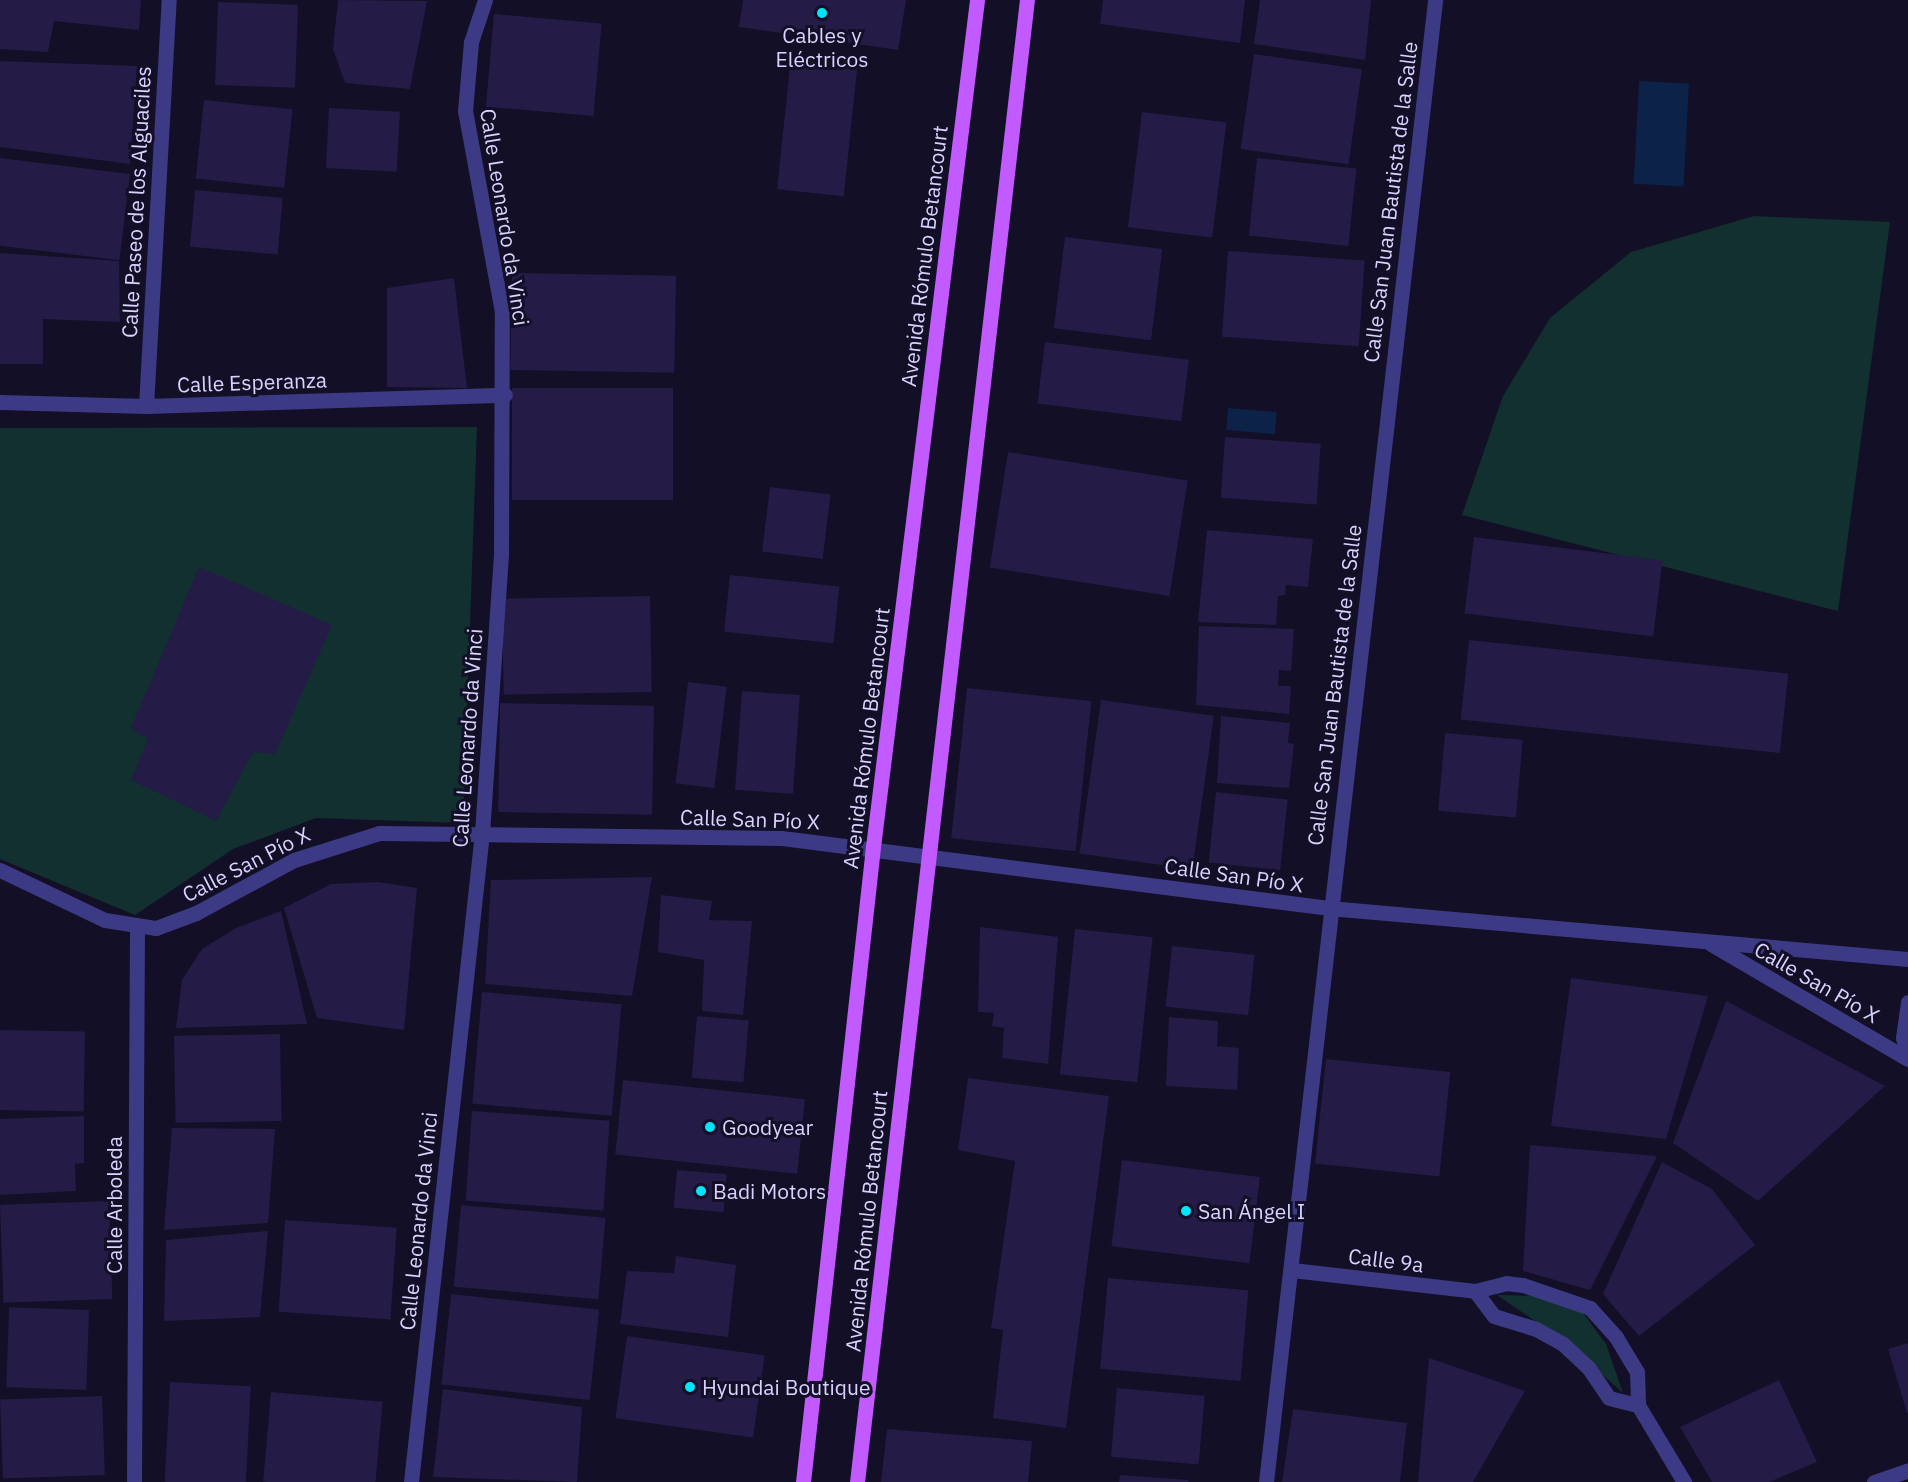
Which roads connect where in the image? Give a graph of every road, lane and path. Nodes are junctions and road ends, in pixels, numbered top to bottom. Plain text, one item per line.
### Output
1 (169, 0) edge
2 (485, 0) edge
3 (977, 0) edge
4 (1027, 0) edge
5 (1435, 0) edge
6 (505, 395) junction
7 (0, 402) edge
8 (146, 406) junction
9 (482, 834) junction
10 (873, 847) junction
11 (928, 854) junction
12 (0, 870) edge
13 (1329, 908) junction
14 (137, 928) junction
15 (1706, 941) junction
16 (1908, 959) edge
17 (1908, 1002) edge
18 (1908, 1057) edge
19 (1292, 1270) junction
20 (1475, 1291) junction
21 (1638, 1405) junction
22 (1908, 1470) edge
23 (134, 1482) edge
24 (411, 1482) edge
25 (803, 1482) edge
26 (857, 1482) edge
27 (1266, 1482) edge
28 (1684, 1482) edge
29 (1874, 1482) edge

1 - 8 street, Calle Paseo de los Alguaciles
2 - 6 street, Calle Leonardo da Vinci
3 - 10 main road, Avenida Rómulo Betancourt
4 - 11 main road, Avenida Rómulo Betancourt
5 - 13 street, Calle San Juan Bautista de la Salle
6 - 8 street, Calle Esperanza
6 - 9 street, Calle Leonardo da Vinci
7 - 8 street, Calle Esperanza
9 - 10 street, Calle San Pío X
9 - 14 street, Calle San Pío X
9 - 24 street, Calle Leonardo da Vinci
10 - 11 street, Calle San Pío X
10 - 25 main road, Avenida Rómulo Betancourt
11 - 13 street, Calle San Pío X
11 - 26 main road, Avenida Rómulo Betancourt
12 - 14 street, Calle San Pío X
13 - 15 street, Calle San Pío X
13 - 19 street, Calle San Juan Bautista de la Salle
14 - 23 street, Calle Arboleda
15 - 16 street, Calle San Pío X
15 - 18 street, Calle San Pío X
17 - 18 street
19 - 20 street, Calle 9a
19 - 27 street, Calle San Juan Bautista de la Salle
20 - 21 street
20 - 21 street, Calle 9a
21 - 28 street, Calle 9a
22 - 29 street

